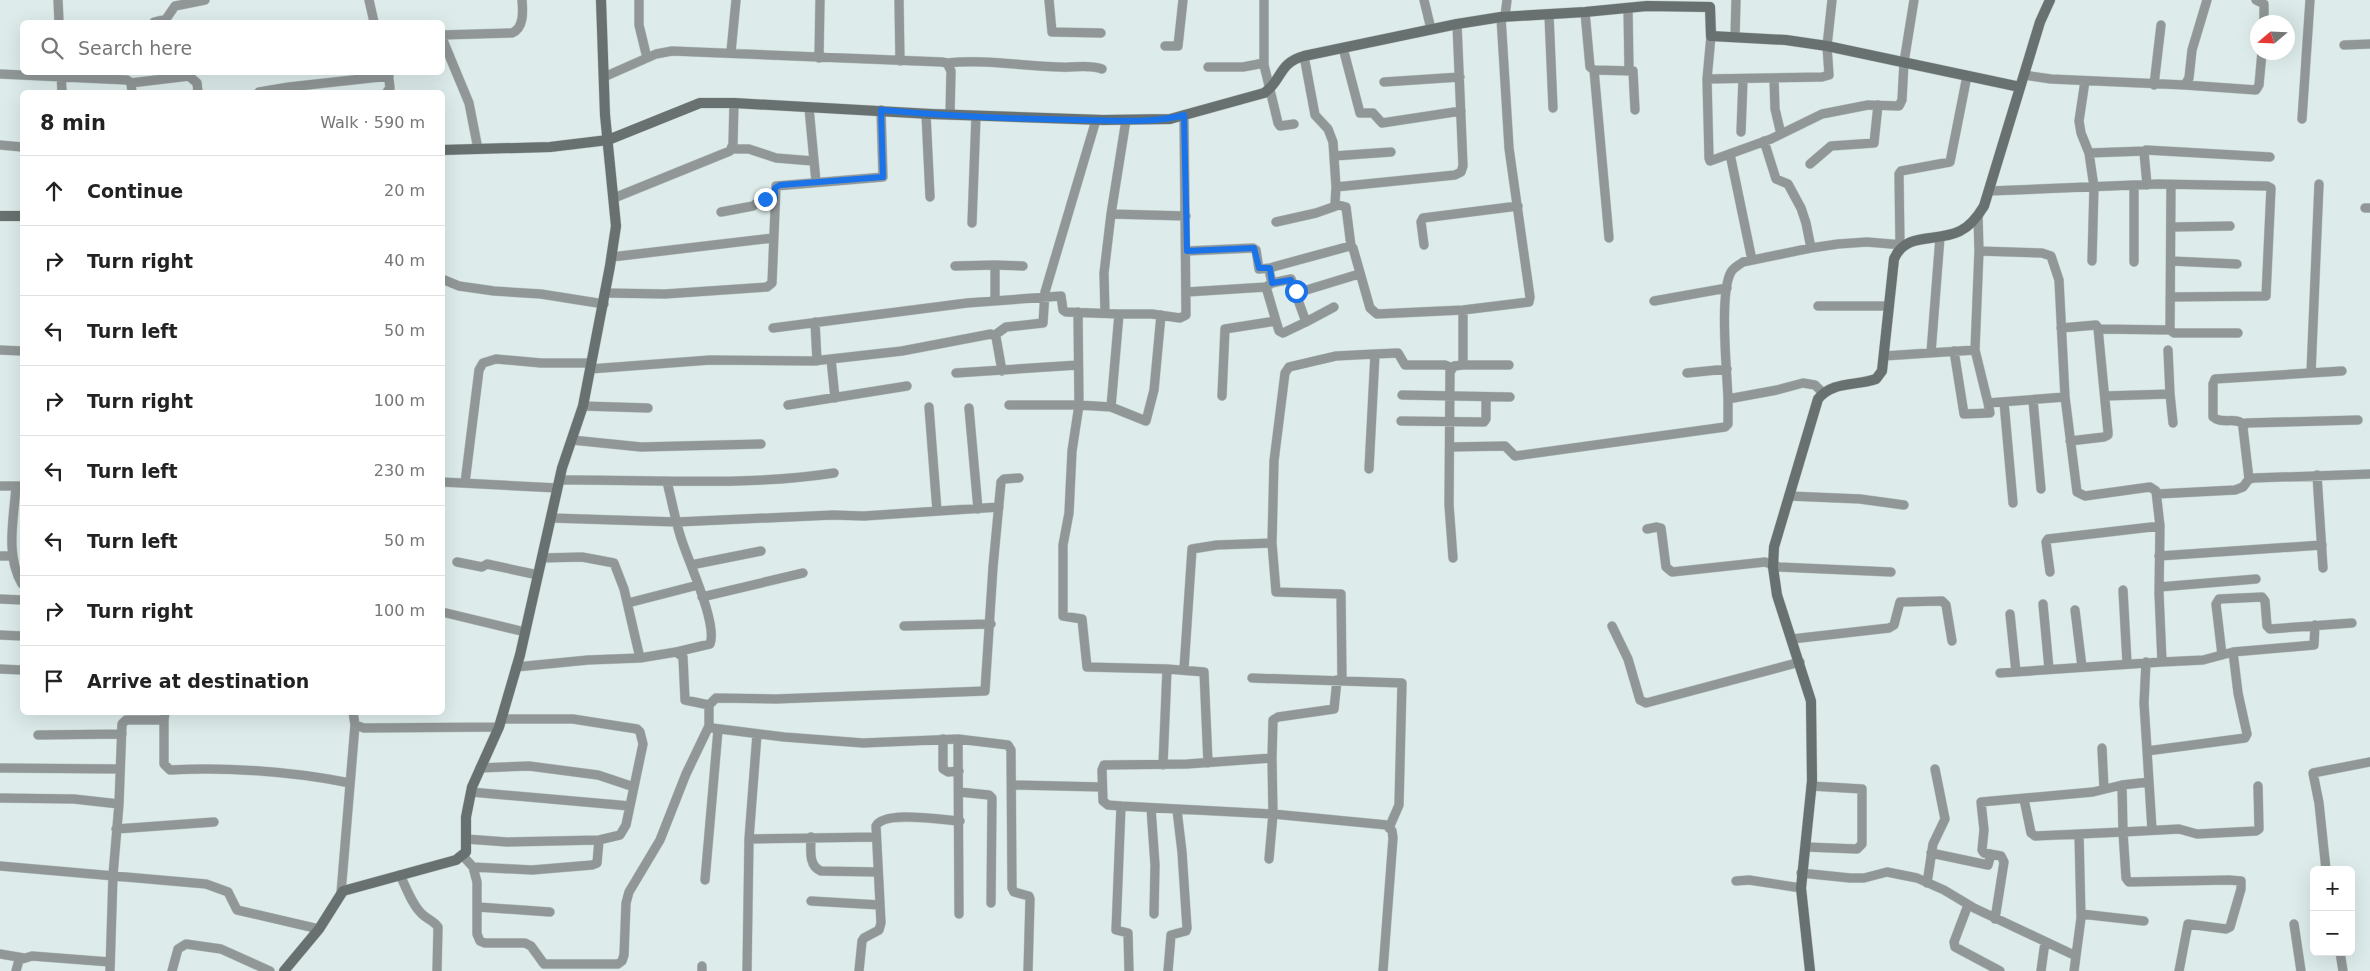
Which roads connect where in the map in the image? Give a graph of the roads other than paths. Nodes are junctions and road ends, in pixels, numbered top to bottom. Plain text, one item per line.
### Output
1 (58, 0) edge
2 (205, 0) edge
3 (369, 0) edge
4 (522, 0) edge
5 (601, 0) edge
6 (639, 0) edge
7 (736, 0) edge
8 (820, 0) edge
9 (899, 0) edge
10 (1049, 0) edge
11 (1183, 0) edge
12 (1264, 0) edge
13 (1424, 0) edge
14 (1507, 0) edge
15 (1736, 0) edge
16 (1832, 0) edge
17 (1914, 0) edge
18 (2206, 0) edge
19 (2256, 0) edge
20 (2310, 0) edge
21 (2047, 1) edge
22 (1628, 8) junction
23 (1585, 12) junction
24 (1549, 14) junction
25 (2264, 15) edge
26 (1503, 16) junction
27 (59, 20) edge
28 (162, 20) edge
29 (374, 20) edge
30 (1456, 24) junction
31 (2161, 25) dead end
32 (1431, 29) junction
33 (1101, 33) dead end
34 (1711, 36) junction
35 (445, 37) edge
36 (1735, 37) junction
37 (445, 44) edge
38 (2344, 44) dead end
39 (2370, 44) edge
40 (1165, 46) dead end
41 (1827, 46) junction
42 (1343, 48) junction
43 (731, 52) junction
44 (1304, 56) junction
45 (647, 58) junction
46 (819, 58) junction
47 (2262, 60) edge
48 (900, 61) junction
49 (1904, 62) junction
50 (947, 63) junction
51 (1264, 64) junction
52 (1208, 67) dead end
53 (1102, 69) dead end
54 (1594, 70) junction
55 (1629, 70) junction
56 (0, 74) edge
57 (20, 74) edge
58 (61, 75) edge
59 (72, 75) edge
60 (380, 75) edge
61 (388, 75) edge
62 (2024, 75) junction
63 (1967, 76) junction
64 (604, 77) junction
65 (1460, 77) junction
66 (1774, 78) junction
67 (1707, 79) junction
68 (1743, 79) junction
69 (2085, 81) junction
70 (1384, 82) dead end
71 (2154, 85) junction
72 (2186, 85) junction
73 (1270, 86) junction
74 (2020, 87) junction
75 (131, 88) edge
76 (62, 90) edge
77 (198, 90) edge
78 (271, 90) edge
79 (388, 90) edge
80 (734, 103) junction
81 (1878, 105) junction
82 (808, 108) junction
83 (1554, 108) dead end
84 (881, 110) junction
85 (1461, 110) junction
86 (1635, 110) dead end
87 (926, 114) junction
88 (950, 115) junction
89 (1184, 115) junction
90 (976, 116) junction
91 (2302, 119) dead end
92 (1096, 120) junction
93 (1126, 120) junction
94 (1294, 124) dead end
95 (1741, 132) dead end
96 (1782, 134) junction
97 (608, 140) junction
98 (1764, 141) junction
99 (0, 145) edge
100 (20, 146) edge
101 (478, 149) junction
102 (732, 149) junction
103 (445, 150) edge
104 (2145, 151) junction
105 (1391, 152) dead end
106 (1730, 154) junction
107 (2089, 154) junction
108 (1334, 156) junction
109 (2270, 157) dead end
110 (813, 161) junction
111 (1810, 164) dead end
112 (816, 182) junction
113 (2319, 184) dead end
114 (2147, 185) junction
115 (2171, 185) junction
116 (2134, 186) junction
117 (1336, 187) junction
118 (2094, 187) junction
119 (1990, 191) junction
120 (614, 194) junction
121 (930, 197) dead end
122 (775, 198) junction
123 (1336, 206) junction
124 (1518, 206) junction
125 (721, 212) dead end
126 (1111, 214) junction
127 (0, 216) edge
128 (20, 216) edge
129 (1186, 216) junction
130 (1978, 216) junction
131 (1276, 222) dead end
132 (972, 223) dead end
133 (2230, 226) dead end
134 (2172, 227) junction
135 (1940, 237) junction
136 (773, 238) junction
137 (1608, 238) dead end
138 (1424, 245) dead end
139 (1901, 245) junction
140 (1351, 246) junction
141 (1811, 248) junction
142 (1187, 251) junction
143 (1979, 251) junction
144 (612, 257) junction
145 (1752, 260) junction
146 (2092, 261) dead end
147 (2171, 261) junction
148 (2134, 262) dead end
149 (2237, 264) dead end
150 (954, 266) dead end
151 (995, 266) junction
152 (1023, 266) dead end
153 (1270, 268) junction
154 (1359, 274) junction
155 (445, 280) edge
156 (1269, 285) junction
157 (1727, 288) junction
158 (1187, 292) junction
159 (1297, 292) junction
160 (606, 293) junction
161 (1044, 296) junction
162 (2170, 298) junction
163 (995, 300) junction
164 (1654, 301) dead end
165 (604, 304) junction
166 (1818, 306) dead end
167 (1889, 306) junction
168 (1334, 307) dead end
169 (1463, 310) junction
170 (1078, 312) junction
171 (1105, 313) junction
172 (1119, 314) junction
173 (1161, 315) junction
174 (1276, 321) junction
175 (815, 322) junction
176 (1306, 322) junction
177 (773, 328) dead end
178 (2061, 328) junction
179 (2098, 329) junction
180 (2170, 330) junction
181 (2238, 332) dead end
182 (995, 335) junction
183 (0, 350) edge
184 (1975, 350) junction
185 (2168, 350) dead end
186 (20, 351) edge
187 (1954, 351) junction
188 (1931, 353) junction
189 (1375, 354) junction
190 (1884, 356) junction
191 (831, 359) junction
192 (817, 361) junction
193 (1078, 365) junction
194 (1463, 365) junction
195 (1509, 365) dead end
196 (591, 366) junction
197 (1452, 368) junction
198 (1727, 368) junction
199 (1002, 371) junction
200 (2342, 371) dead end
201 (956, 373) dead end
202 (1687, 373) dead end
203 (2311, 373) junction
204 (907, 386) dead end
205 (1823, 393) junction
206 (2170, 394) junction
207 (1402, 395) dead end
208 (1222, 396) dead end
209 (2105, 396) junction
210 (1450, 397) junction
211 (1486, 397) junction
212 (1510, 397) dead end
213 (2065, 397) junction
214 (835, 398) junction
215 (1728, 398) junction
216 (2033, 400) junction
217 (2004, 402) junction
218 (1988, 403) junction
219 (788, 405) dead end
220 (1009, 405) dead end
221 (1079, 405) junction
222 (583, 406) junction
223 (930, 407) dead end
224 (1111, 407) junction
225 (648, 408) dead end
226 (969, 408) dead end
227 (2358, 420) dead end
228 (1401, 421) dead end
229 (1450, 422) junction
230 (2172, 423) dead end
231 (2244, 425) junction
232 (572, 440) junction
233 (2070, 440) junction
234 (761, 444) dead end
235 (1450, 447) junction
236 (1369, 469) dead end
237 (834, 473) dead end
238 (2370, 474) edge
239 (2318, 475) junction
240 (1019, 478) dead end
241 (2249, 479) junction
242 (445, 482) edge
243 (667, 482) junction
244 (465, 483) junction
245 (559, 484) junction
246 (0, 486) edge
247 (19, 486) edge
248 (2041, 488) dead end
249 (2157, 494) junction
250 (1789, 496) junction
251 (2013, 503) dead end
252 (1904, 505) dead end
253 (999, 507) junction
254 (978, 510) junction
255 (937, 512) junction
256 (552, 518) junction
257 (677, 522) junction
258 (2160, 526) junction
259 (1647, 529) dead end
260 (1272, 543) junction
261 (2322, 545) junction
262 (761, 551) dead end
263 (0, 556) edge
264 (13, 556) junction
265 (2160, 556) junction
266 (542, 558) junction
267 (1453, 558) dead end
268 (457, 562) dead end
269 (1773, 564) junction
270 (691, 566) junction
271 (2323, 568) dead end
272 (1891, 572) dead end
273 (2050, 572) dead end
274 (803, 573) dead end
275 (538, 575) junction
276 (2256, 579) dead end
277 (20, 580) edge
278 (698, 585) junction
279 (2159, 587) junction
280 (2123, 590) dead end
281 (702, 597) junction
282 (0, 599) edge
283 (20, 600) edge
284 (628, 603) junction
285 (2042, 604) dead end
286 (2075, 610) dead end
287 (445, 613) edge
288 (2010, 614) dead end
289 (2352, 623) dead end
290 (991, 624) junction
291 (904, 626) dead end
292 (1612, 626) dead end
293 (2315, 626) junction
294 (525, 632) junction
295 (0, 635) edge
296 (20, 636) edge
297 (1792, 639) junction
298 (1952, 641) dead end
299 (676, 652) junction
300 (2233, 652) junction
301 (2222, 655) junction
302 (640, 658) junction
303 (1800, 662) junction
304 (2146, 662) junction
305 (2162, 662) junction
306 (2127, 663) junction
307 (516, 667) junction
308 (2082, 667) junction
309 (1167, 668) junction
310 (0, 669) edge
311 (2049, 669) junction
312 (20, 670) edge
313 (1184, 670) junction
314 (2016, 672) junction
315 (2000, 674) dead end
316 (1252, 678) dead end
317 (1340, 680) junction
318 (709, 705) junction
319 (353, 715) edge
320 (164, 716) edge
321 (124, 717) edge
322 (500, 723) junction
323 (355, 725) junction
324 (714, 728) junction
325 (122, 734) junction
326 (757, 734) junction
327 (38, 735) dead end
328 (943, 739) junction
329 (958, 739) junction
330 (2102, 748) dead end
331 (2147, 751) junction
332 (1272, 758) junction
333 (2370, 762) edge
334 (1208, 763) junction
335 (1163, 765) junction
336 (0, 768) edge
337 (480, 768) junction
338 (1935, 768) dead end
339 (120, 769) junction
340 (959, 771) junction
341 (2149, 782) junction
342 (350, 783) junction
343 (1012, 785) junction
344 (2122, 785) junction
345 (1812, 786) junction
346 (2258, 786) dead end
347 (634, 787) junction
348 (1102, 787) junction
349 (2104, 789) junction
350 (470, 792) junction
351 (959, 792) junction
352 (0, 798) edge
353 (2024, 799) junction
354 (119, 804) junction
355 (630, 806) junction
356 (1121, 806) junction
357 (1151, 808) junction
358 (1177, 810) junction
359 (1273, 814) junction
360 (960, 821) junction
361 (214, 822) dead end
362 (1389, 828) junction
363 (116, 829) junction
364 (2152, 830) junction
365 (2123, 832) junction
366 (2079, 834) junction
367 (749, 838) junction
368 (811, 838) junction
369 (876, 838) junction
370 (466, 840) junction
371 (599, 840) junction
372 (1806, 847) junction
373 (1931, 853) junction
374 (1991, 854) junction
375 (463, 856) junction
376 (1269, 859) dead end
377 (0, 866) edge
378 (2326, 866) edge
379 (473, 868) junction
380 (877, 872) junction
381 (1802, 874) junction
382 (113, 875) junction
383 (400, 875) junction
384 (705, 880) dead end
385 (1736, 880) dead end
386 (1928, 883) junction
387 (1801, 888) junction
388 (341, 893) junction
389 (811, 901) dead end
390 (992, 903) dead end
391 (880, 905) junction
392 (1968, 905) junction
393 (478, 907) junction
394 (550, 912) dead end
395 (959, 914) dead end
396 (1154, 914) dead end
397 (2081, 914) junction
398 (1995, 918) junction
399 (2144, 921) dead end
400 (2294, 924) dead end
401 (319, 929) junction
402 (2044, 942) junction
403 (0, 954) edge
404 (2076, 956) junction
405 (2341, 956) edge
406 (24, 958) junction
407 (539, 960) junction
408 (110, 966) edge
409 (16, 971) edge
410 (172, 971) edge
411 (270, 971) edge
412 (284, 971) edge
413 (437, 971) edge
414 (539, 971) edge
415 (747, 971) edge
416 (859, 971) edge
417 (1028, 971) edge
418 (1129, 971) edge
419 (1168, 971) edge
420 (1383, 971) edge
421 (1810, 971) edge
422 (2000, 971) edge
423 (2041, 971) edge
424 (2074, 971) edge
425 (2179, 971) edge
426 (2300, 971) edge
427 (2343, 971) edge

1 - 27 street
2 - 28 street
3 - 29 street
4 - 35 street
5 - 64 street
6 - 45 street
7 - 43 street
8 - 46 street
9 - 48 street
10 - 33 street
11 - 40 street
12 - 51 street
13 - 32 street
14 - 26 street
15 - 36 street
16 - 41 street
17 - 49 street
18 - 72 street
19 - 25 street
20 - 91 street
21 - 62 street
22 - 23 street
22 - 34 street
22 - 55 street
23 - 24 street
23 - 54 street
24 - 26 street
24 - 83 street
26 - 30 street
26 - 124 street
30 - 32 street
30 - 65 street
31 - 71 street
32 - 42 street
34 - 36 street
34 - 67 street
36 - 41 street
37 - 101 street
38 - 39 street
41 - 49 street
41 - 66 street
42 - 44 street
42 - 85 street
43 - 45 street
43 - 46 street
44 - 73 street
44 - 108 street
45 - 64 street
46 - 48 street
47 - 72 street
48 - 50 street
49 - 63 street
49 - 81 street
50 - 53 street
50 - 88 street
51 - 52 street
51 - 73 street
54 - 55 street
54 - 137 street
55 - 86 street
56 - 57 street
58 - 76 street
59 - 75 street
60 - 78 street
61 - 79 street
62 - 69 street
62 - 74 street
63 - 74 street
63 - 139 street
64 - 97 street
65 - 70 street
65 - 85 street
66 - 68 street
66 - 96 street
67 - 68 street
67 - 106 street
68 - 95 street
69 - 71 street
69 - 107 street
71 - 72 street
73 - 89 street
73 - 94 street
74 - 119 street
75 - 77 street
80 - 82 street
80 - 97 street
80 - 102 street
81 - 96 street
81 - 111 street
82 - 84 street
82 - 110 street
84 - 87 street
84 - 112 street
85 - 117 street
87 - 88 street
87 - 121 street
88 - 90 street
89 - 93 street
89 - 129 street
90 - 92 street
90 - 132 street
92 - 93 street
92 - 161 street
93 - 126 street
96 - 98 street
97 - 101 street
97 - 120 street
98 - 106 street
98 - 141 street
99 - 100 street
101 - 103 street
102 - 110 street
102 - 120 street
104 - 107 street
104 - 109 street
104 - 114 street
105 - 108 street
106 - 145 street
107 - 118 street
108 - 117 street
110 - 112 street
112 - 122 street
113 - 203 street
114 - 115 street
114 - 116 street
115 - 134 street
115 - 162 street
116 - 118 street
116 - 148 street
117 - 123 street
118 - 119 street
118 - 146 street
119 - 130 street
120 - 144 street
122 - 125 street
122 - 136 street
123 - 131 street
123 - 140 street
124 - 138 street
124 - 169 street
126 - 129 street
126 - 171 street
127 - 128 street
129 - 142 street
130 - 135 street
130 - 143 street
133 - 134 street
134 - 147 street
135 - 139 street
135 - 188 street
136 - 144 street
136 - 160 street
139 - 141 street
139 - 167 street
140 - 153 street
140 - 154 street
141 - 145 street
142 - 153 street
142 - 158 street
143 - 178 street
143 - 184 street
144 - 160 street
145 - 157 street
147 - 149 street
147 - 162 street
150 - 151 street
151 - 152 street
151 - 163 street
153 - 156 street
154 - 159 street
154 - 169 street
155 - 165 street
156 - 158 street
156 - 159 street
156 - 174 street
157 - 164 street
157 - 198 street
158 - 173 street
159 - 176 street
160 - 165 street
161 - 163 street
161 - 170 street
161 - 182 street
162 - 180 street
163 - 175 street
165 - 196 street
166 - 167 street
167 - 190 street
168 - 176 street
169 - 194 street
170 - 171 street
170 - 193 street
171 - 172 street
172 - 173 street
172 - 224 street
173 - 224 street
174 - 176 street
174 - 208 street
175 - 177 street
175 - 192 street
178 - 179 street
178 - 213 street
179 - 180 street
179 - 209 street
180 - 181 street
182 - 191 street
182 - 199 street
183 - 186 street
184 - 187 street
184 - 218 street
185 - 206 street
187 - 188 street
187 - 218 street
188 - 190 street
189 - 197 street
189 - 236 street
189 - 260 street
190 - 205 street
191 - 192 street
191 - 214 street
192 - 196 street
193 - 199 street
193 - 221 street
194 - 195 street
194 - 197 street
196 - 222 street
196 - 244 street
197 - 210 street
198 - 202 street
198 - 215 street
199 - 201 street
200 - 203 street
203 - 231 street
204 - 214 street
205 - 215 street
205 - 250 street
206 - 209 street
206 - 230 street
207 - 210 street
209 - 233 street
210 - 211 street
210 - 229 street
211 - 212 street
211 - 229 street
213 - 216 street
213 - 233 street
214 - 219 street
215 - 235 street
216 - 217 street
216 - 248 street
217 - 218 street
217 - 251 street
220 - 221 street
221 - 224 street
221 - 309 street
222 - 225 street
222 - 232 street
223 - 255 street
226 - 254 street
227 - 231 street
228 - 229 street
229 - 235 street
231 - 241 street
232 - 234 street
232 - 245 street
233 - 249 street
235 - 267 street
237 - 243 street
238 - 239 street
239 - 241 street
239 - 261 street
240 - 253 street
241 - 249 street
242 - 244 street
243 - 245 street
243 - 257 street
244 - 245 street
245 - 256 street
246 - 247 street
247 - 264 street
249 - 258 street
250 - 252 street
250 - 269 street
253 - 254 street
253 - 290 street
254 - 255 street
255 - 257 street
256 - 257 street
256 - 266 street
257 - 270 street
258 - 265 street
258 - 273 street
259 - 269 street
260 - 313 street
260 - 317 street
261 - 265 street
261 - 271 street
262 - 270 street
263 - 264 street
264 - 277 street
265 - 279 street
266 - 275 street
266 - 284 street
268 - 275 street
269 - 272 street
269 - 297 street
270 - 278 street
274 - 281 street
275 - 294 street
276 - 279 street
278 - 281 street
278 - 284 street
279 - 305 street
280 - 306 street
281 - 299 street
282 - 283 street
284 - 302 street
285 - 311 street
286 - 308 street
287 - 294 street
288 - 314 street
289 - 293 street
290 - 291 street
290 - 318 street
292 - 303 street
293 - 300 street
293 - 301 street
294 - 307 street
295 - 296 street
297 - 298 street
297 - 303 street
299 - 302 street
299 - 318 street
300 - 301 street
300 - 331 street
301 - 305 street
302 - 307 street
303 - 345 street
304 - 305 street
304 - 306 street
304 - 331 street
306 - 308 street
307 - 322 street
308 - 311 street
309 - 313 street
309 - 335 street
310 - 312 street
311 - 314 street
313 - 334 street
314 - 315 street
316 - 317 street
317 - 332 street
317 - 362 street
318 - 324 street
319 - 323 street
320 - 321 street
320 - 342 street
321 - 325 street
322 - 323 street
322 - 337 street
322 - 347 street
323 - 342 street
324 - 326 street
324 - 384 street
324 - 407 street
325 - 327 street
325 - 339 street
326 - 328 street
326 - 367 street
328 - 329 street
328 - 340 street
329 - 340 street
329 - 343 street
330 - 349 street
331 - 341 street
332 - 334 street
332 - 359 street
333 - 378 street
334 - 335 street
335 - 348 street
336 - 339 street
337 - 347 street
337 - 350 street
338 - 373 street
339 - 354 street
340 - 351 street
341 - 344 street
341 - 364 street
342 - 388 street
343 - 348 street
343 - 417 street
344 - 349 street
344 - 365 street
345 - 372 street
345 - 372 street
346 - 364 street
347 - 355 street
348 - 356 street
349 - 353 street
350 - 355 street
350 - 370 street
351 - 360 street
351 - 390 street
352 - 354 street
353 - 366 street
353 - 374 street
354 - 363 street
355 - 371 street
356 - 357 street
356 - 418 street
357 - 358 street
357 - 396 street
358 - 359 street
358 - 419 street
359 - 362 street
359 - 376 street
360 - 369 street
360 - 395 street
361 - 363 street
362 - 420 street
363 - 382 street
364 - 365 street
365 - 366 street
365 - 425 street
366 - 397 street
367 - 368 street
367 - 415 street
368 - 369 street
368 - 380 street
369 - 380 street
370 - 371 street
370 - 375 street
371 - 379 street
372 - 381 street
373 - 374 street
373 - 386 street
374 - 398 street
375 - 379 street
375 - 383 street
377 - 382 street
379 - 393 street
380 - 391 street
381 - 386 street
381 - 387 street
382 - 401 street
382 - 408 street
383 - 388 street
383 - 413 street
385 - 387 street
386 - 392 street
387 - 421 street
388 - 401 street
389 - 391 street
391 - 416 street
392 - 398 street
392 - 422 street
393 - 394 street
393 - 407 street
397 - 399 street
397 - 404 street
398 - 402 street
400 - 426 street
401 - 412 street
402 - 404 street
402 - 423 street
403 - 406 street
404 - 424 street
405 - 427 street
406 - 408 street
406 - 409 street
407 - 414 street
410 - 411 street

